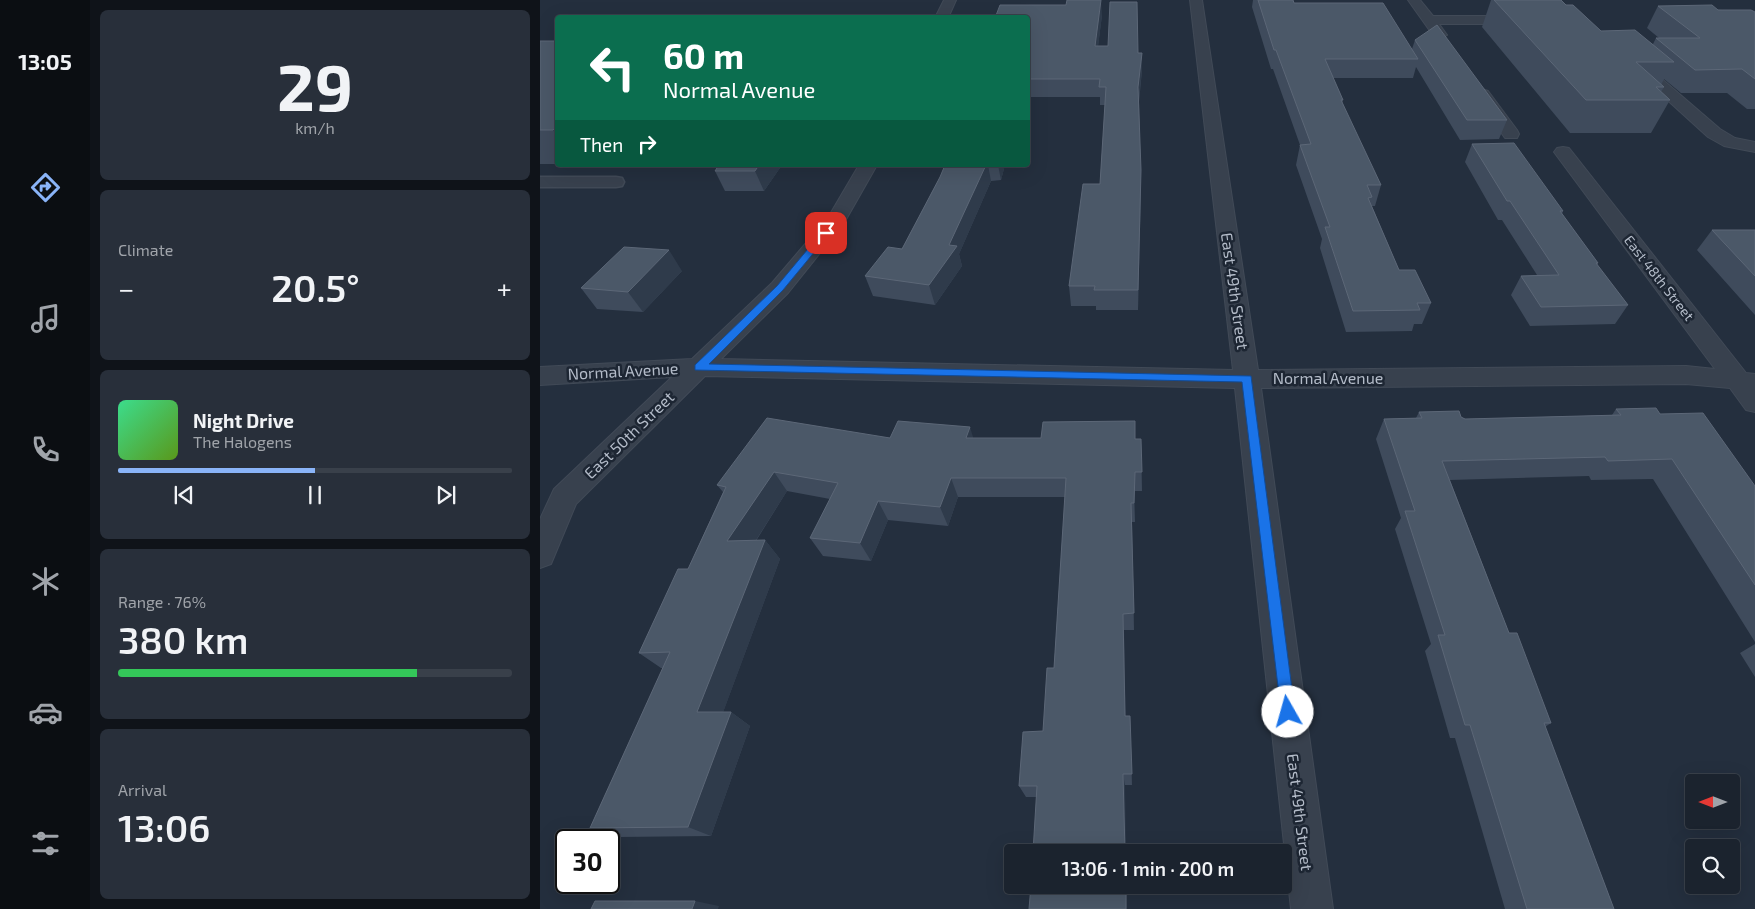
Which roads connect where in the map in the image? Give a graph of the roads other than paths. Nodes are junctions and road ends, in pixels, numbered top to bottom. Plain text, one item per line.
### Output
1 (950, 0) edge
2 (1196, 0) edge
3 (1414, 0) edge
4 (942, 15) edge
5 (1429, 20) junction
6 (1536, 20) edge
7 (1451, 51) edge
8 (1625, 54) edge
9 (1473, 81) edge
10 (1511, 134) dead end
11 (1755, 147) edge
12 (1562, 152) dead end
13 (867, 167) edge
14 (540, 182) edge
15 (616, 182) dead end
16 (699, 367) junction
17 (540, 376) edge
18 (1247, 378) junction
19 (1746, 382) edge
20 (1755, 403) edge
21 (564, 497) junction
22 (540, 514) edge
23 (540, 555) edge
24 (1312, 909) edge

1 - 4 street
2 - 18 street, East 49th Street
3 - 5 street
5 - 6 street
5 - 7 street
8 - 11 street
9 - 10 street
12 - 19 street, East 48th Street
13 - 16 street, East 50th Street
14 - 15 lane
16 - 17 street, Normal Avenue
16 - 18 street, Normal Avenue
16 - 21 street, East 50th Street
18 - 19 street, Normal Avenue
18 - 24 street, East 49th Street
19 - 20 street, East 48th Street
21 - 22 street
21 - 23 street, East 50th Street

